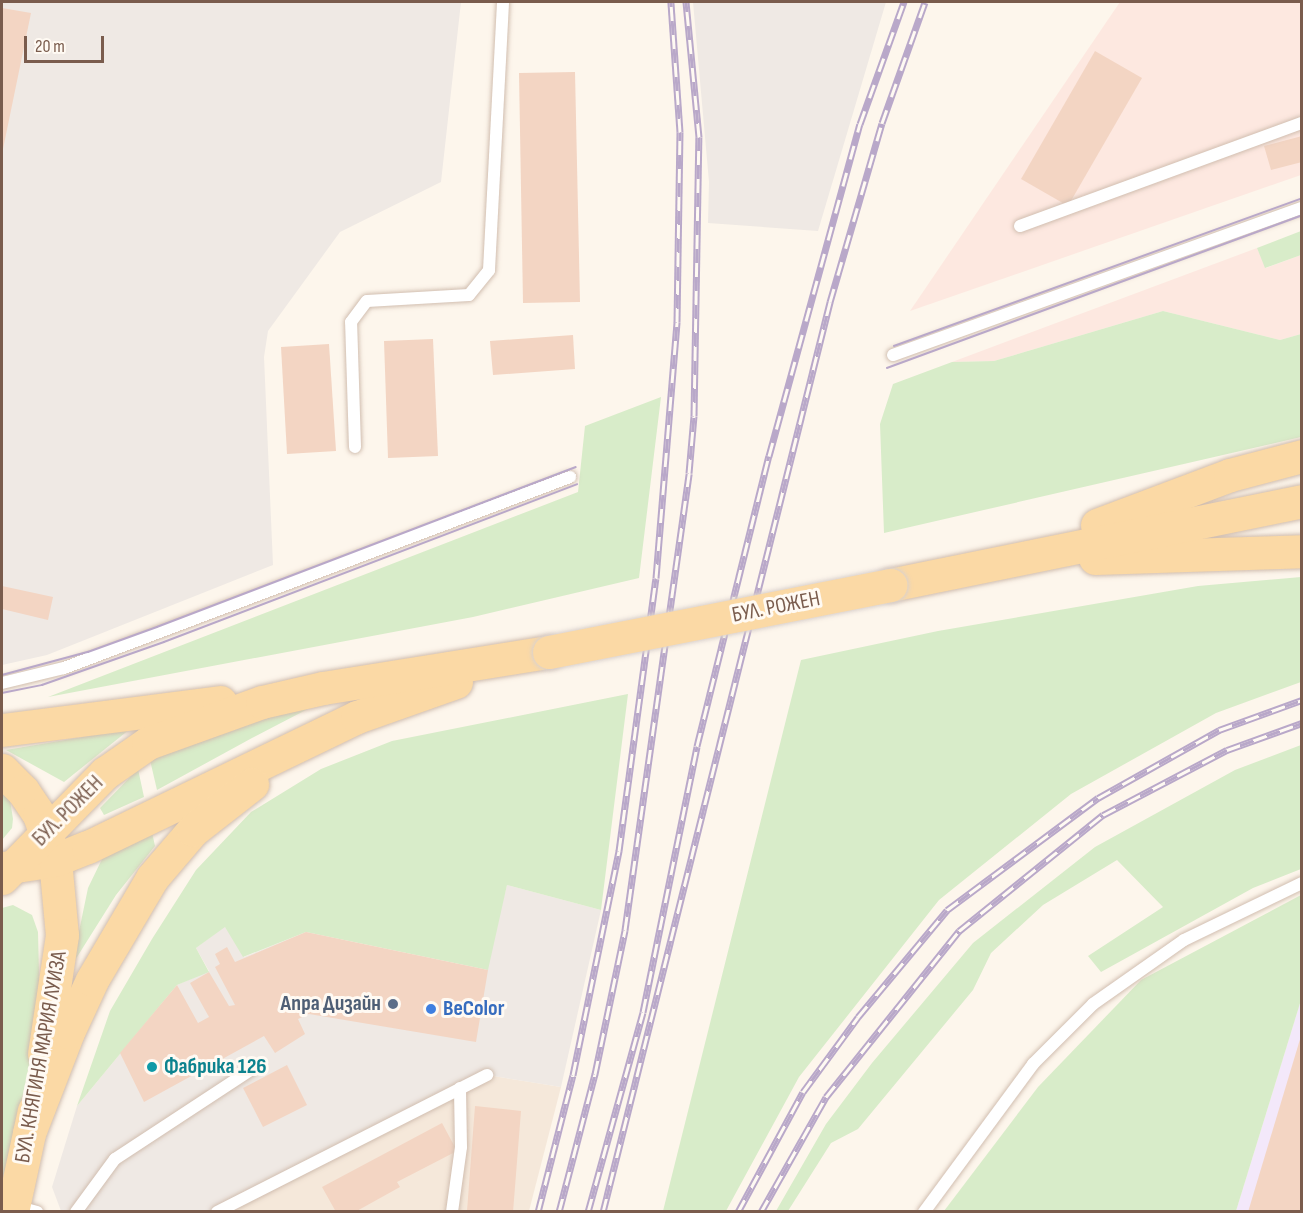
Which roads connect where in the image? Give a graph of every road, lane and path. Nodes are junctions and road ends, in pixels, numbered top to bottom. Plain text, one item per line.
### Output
1 (503, 2) edge
2 (1302, 123) edge
3 (1302, 208) edge
4 (1020, 226) dead end
5 (893, 355) dead end
6 (355, 447) dead end
7 (1302, 456) edge
8 (570, 477) dead end
9 (1302, 501) edge
10 (1302, 551) edge
11 (1003, 561) junction
12 (549, 652) junction
13 (2, 683) edge
14 (323, 688) junction
15 (337, 726) junction
16 (2, 730) edge
17 (2, 770) edge
18 (50, 846) junction
19 (5, 871) edge
20 (1302, 883) edge
21 (252, 1069) dead end
22 (487, 1075) dead end
23 (460, 1088) junction
24 (30, 1133) junction
25 (21, 1210) edge
26 (76, 1212) edge
27 (217, 1212) edge
28 (452, 1212) edge
29 (924, 1212) edge

1 - 6 lane
2 - 4 lane
3 - 5 lane
7 - 11 main road, БУЛ. РОЖЕН
8 - 13 lane
9 - 11 main road, БУЛ. РОЖЕН
10 - 11 main road, БУЛ. РОЖЕН
11 - 12 main road, БУЛ. РОЖЕН, bridge
12 - 14 main road, БУЛ. РОЖЕН
12 - 15 main road, БУЛ. РОЖЕН
14 - 16 main road
14 - 18 main road, БУЛ. РОЖЕН
15 - 18 main road, БУЛ. РОЖЕН
15 - 24 main road
17 - 18 main road
18 - 19 main road, БУЛ. РОЖЕН
18 - 24 main road, БУЛ. КНЯГИНЯ МАРИЯ ЛУИЗА
20 - 29 lane
21 - 26 lane
22 - 23 lane
23 - 27 lane
23 - 28 lane
24 - 25 main road, БУЛ. КНЯГИНЯ МАРИЯ ЛУИЗА

